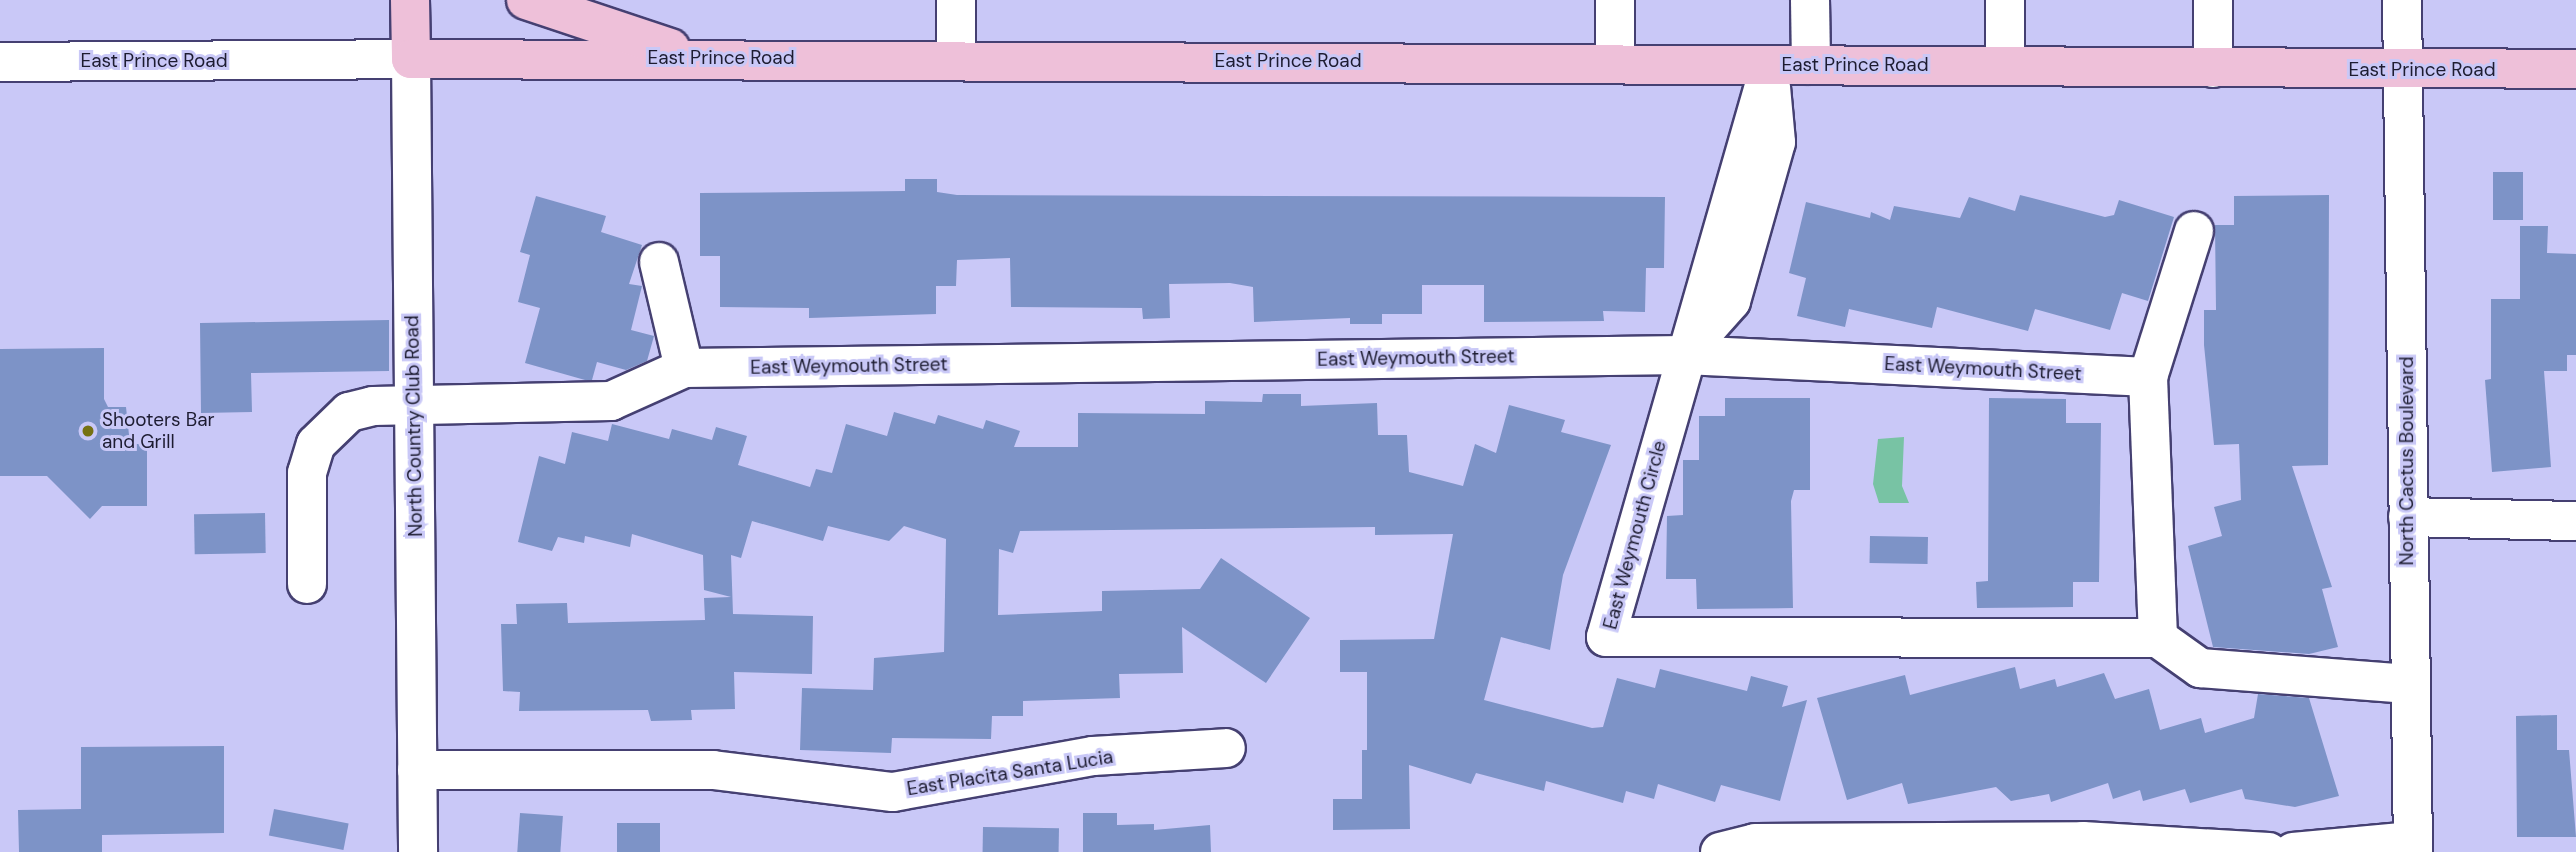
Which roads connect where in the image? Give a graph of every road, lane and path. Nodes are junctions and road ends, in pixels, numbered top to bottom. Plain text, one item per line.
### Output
1 (410, 0) edge
2 (526, 0) edge
3 (956, 0) edge
4 (1615, 0) edge
5 (1810, 0) edge
6 (2005, 0) edge
7 (2213, 0) edge
8 (2402, 0) edge
9 (702, 58) junction
10 (411, 59) junction
11 (956, 59) junction
12 (0, 61) edge
13 (1615, 64) junction
14 (1770, 65) junction
15 (1811, 65) junction
16 (2005, 66) junction
17 (2213, 68) junction
18 (2576, 69) edge
19 (2404, 70) junction
20 (2194, 231) dead end
21 (659, 262) dead end
22 (1684, 355) junction
23 (684, 368) junction
24 (2148, 377) junction
25 (414, 407) junction
26 (2408, 517) junction
27 (2576, 521) edge
28 (307, 584) dead end
29 (2158, 638) junction
30 (2408, 684) junction
31 (1226, 748) dead end
32 (417, 770) junction
33 (2412, 847) edge
34 (418, 852) edge
35 (1720, 852) edge
36 (2269, 852) edge
37 (2293, 852) edge

1 - 10 main road, North Country Club Road
2 - 9 main road
3 - 11 street
4 - 13 street
5 - 15 street
6 - 16 street
7 - 17 street
8 - 19 street, North Cactus Boulevard
9 - 10 main road, East Prince Road
9 - 11 main road, East Prince Road
10 - 12 street, East Prince Road
10 - 25 street, North Country Club Road
11 - 13 main road, East Prince Road
13 - 14 main road, East Prince Road
14 - 15 main road, East Prince Road
14 - 22 street
15 - 16 main road, East Prince Road
16 - 17 main road, East Prince Road
17 - 19 main road, East Prince Road
18 - 19 main road, East Prince Road
19 - 26 street, North Cactus Boulevard
20 - 24 street
21 - 23 street
22 - 23 street, East Weymouth Street
22 - 24 street, East Weymouth Street
22 - 29 street, East Weymouth Circle
23 - 25 street, East Weymouth Street
24 - 29 street
25 - 28 street, East Weymouth Street
25 - 32 street, North Country Club Road
26 - 27 street
26 - 30 street, North Cactus Boulevard
29 - 30 street
30 - 33 street, North Cactus Boulevard
31 - 32 street, East Placita Santa Lucia
32 - 34 street, North Country Club Road
33 - 37 street
35 - 36 street

